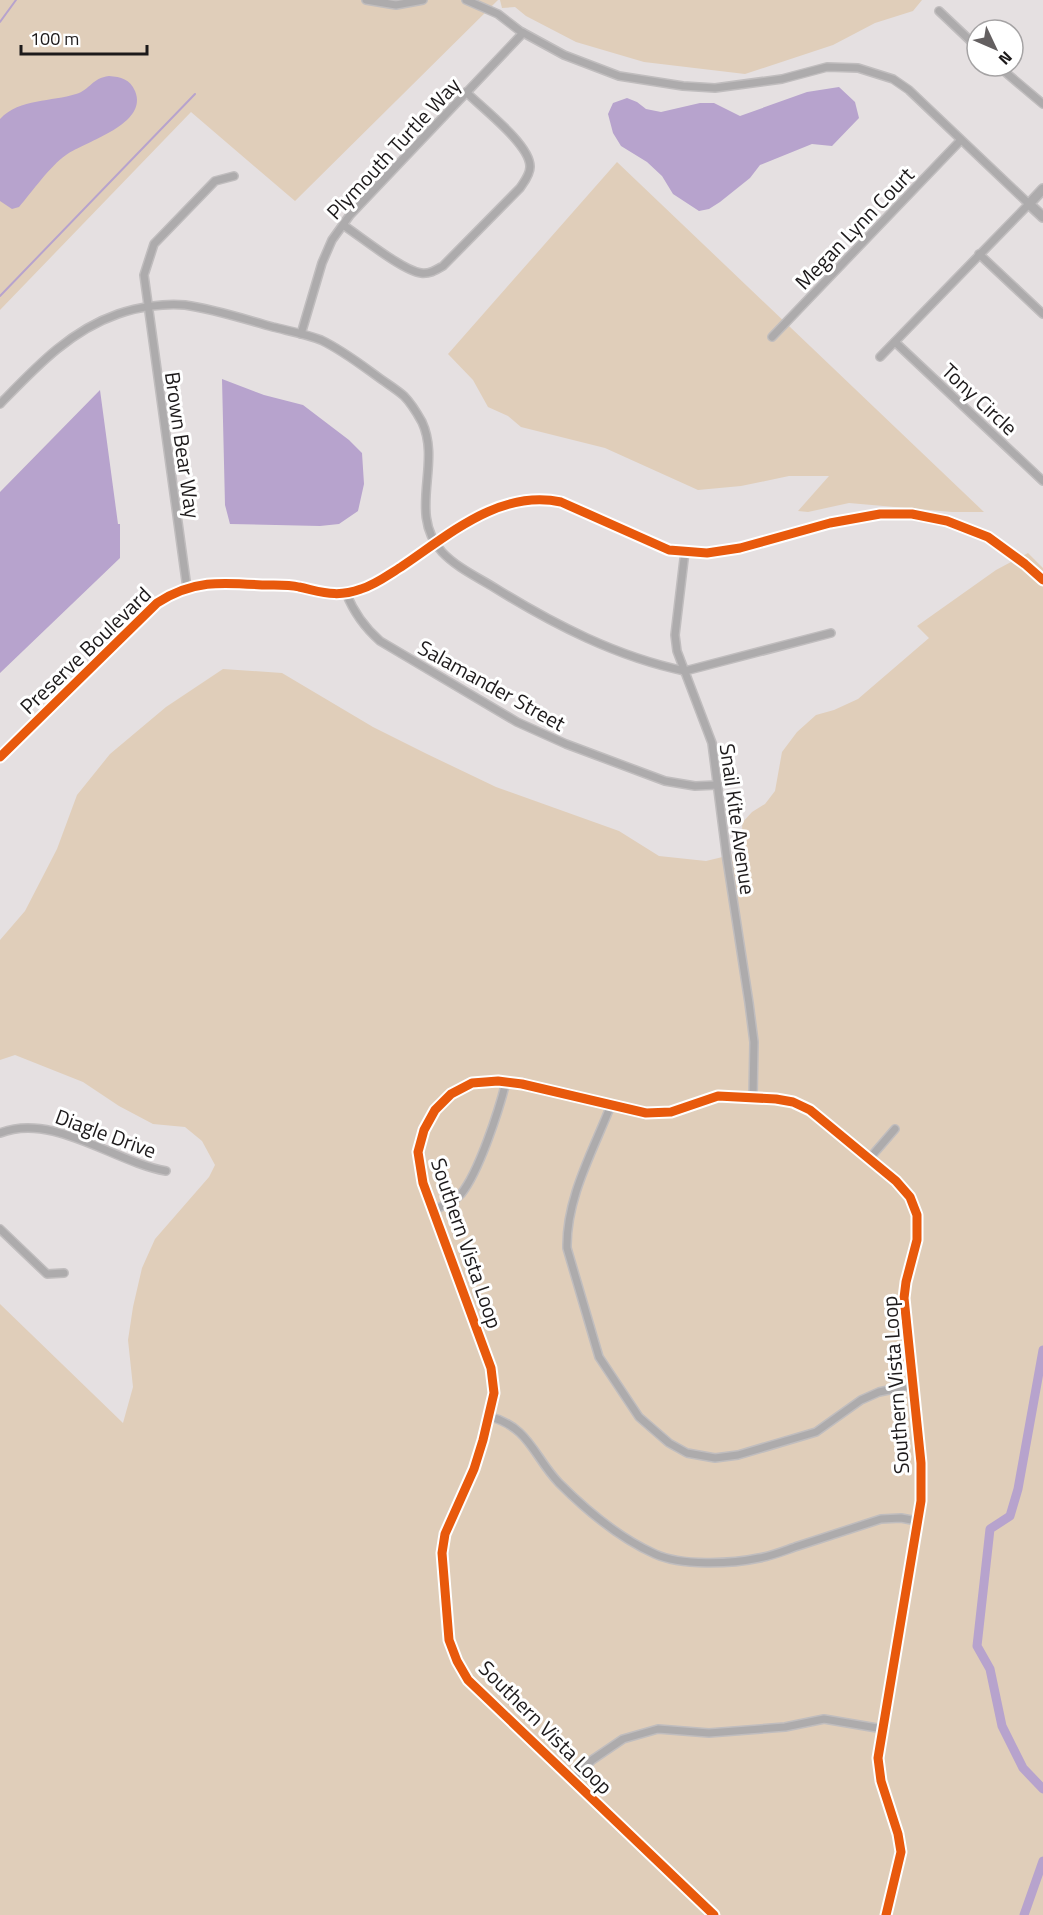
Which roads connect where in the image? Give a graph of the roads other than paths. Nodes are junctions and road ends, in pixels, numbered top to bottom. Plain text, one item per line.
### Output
1 (366, 0) edge
2 (423, 0) edge
3 (466, 0) edge
4 (939, 11) dead end
5 (523, 33) junction
6 (965, 36) edge
7 (1012, 78) edge
8 (466, 92) junction
9 (1043, 104) edge
10 (960, 141) junction
11 (234, 176) dead end
12 (1043, 189) edge
13 (1029, 204) junction
14 (1043, 217) edge
15 (343, 225) junction
16 (979, 254) junction
17 (147, 308) junction
18 (1043, 314) edge
19 (301, 334) junction
20 (772, 337) dead end
21 (895, 342) junction
22 (880, 357) dead end
23 (0, 404) edge
24 (1043, 481) edge
25 (436, 544) junction
26 (685, 551) junction
27 (1043, 580) edge
28 (187, 588) junction
29 (346, 593) junction
30 (831, 633) dead end
31 (685, 671) junction
32 (0, 757) edge
33 (717, 785) junction
34 (506, 1082) junction
35 (753, 1097) junction
36 (611, 1105) junction
37 (894, 1129) dead end
38 (0, 1133) edge
39 (868, 1159) junction
40 (166, 1171) dead end
41 (433, 1210) junction
42 (0, 1229) edge
43 (64, 1273) dead end
44 (914, 1385) junction
45 (488, 1416) junction
46 (917, 1521) junction
47 (883, 1729) junction
48 (573, 1780) junction
49 (714, 1915) edge
50 (886, 1915) edge

1 - 2 street
3 - 5 street
4 - 6 street
5 - 8 street, Plymouth Turtle Way
5 - 10 street
7 - 9 street
8 - 15 street, Plymouth Turtle Way
8 - 15 street
10 - 13 street
10 - 20 street, Megan Lynn Court
11 - 17 street, Brown Bear Way
12 - 13 street
13 - 14 street
13 - 16 street
15 - 19 street, Plymouth Turtle Way
16 - 18 street
16 - 21 street
17 - 19 street
17 - 23 street
17 - 28 street, Brown Bear Way
19 - 25 street
21 - 22 street
21 - 24 street, Tony Circle
25 - 26 street, Preserve Boulevard
25 - 29 street, Preserve Boulevard
25 - 31 street
26 - 27 street, Preserve Boulevard
26 - 31 street, Snail Kite Avenue
28 - 29 street, Preserve Boulevard
28 - 32 street, Preserve Boulevard
29 - 33 street, Salamander Street
30 - 31 street
31 - 33 street, Snail Kite Avenue
33 - 35 street, Snail Kite Avenue
34 - 36 street, Southern Vista Loop
34 - 41 street
34 - 41 street, Southern Vista Loop
35 - 36 street, Southern Vista Loop
35 - 39 street, Southern Vista Loop
36 - 44 street
37 - 39 street
38 - 40 street, Diagle Drive
39 - 44 street, Southern Vista Loop
41 - 45 street, Southern Vista Loop
42 - 43 street
44 - 46 street, Southern Vista Loop
45 - 46 street
45 - 48 street, Southern Vista Loop
46 - 47 street, Southern Vista Loop
47 - 48 street
47 - 50 street, Southern Vista Loop
48 - 49 street, Southern Vista Loop

